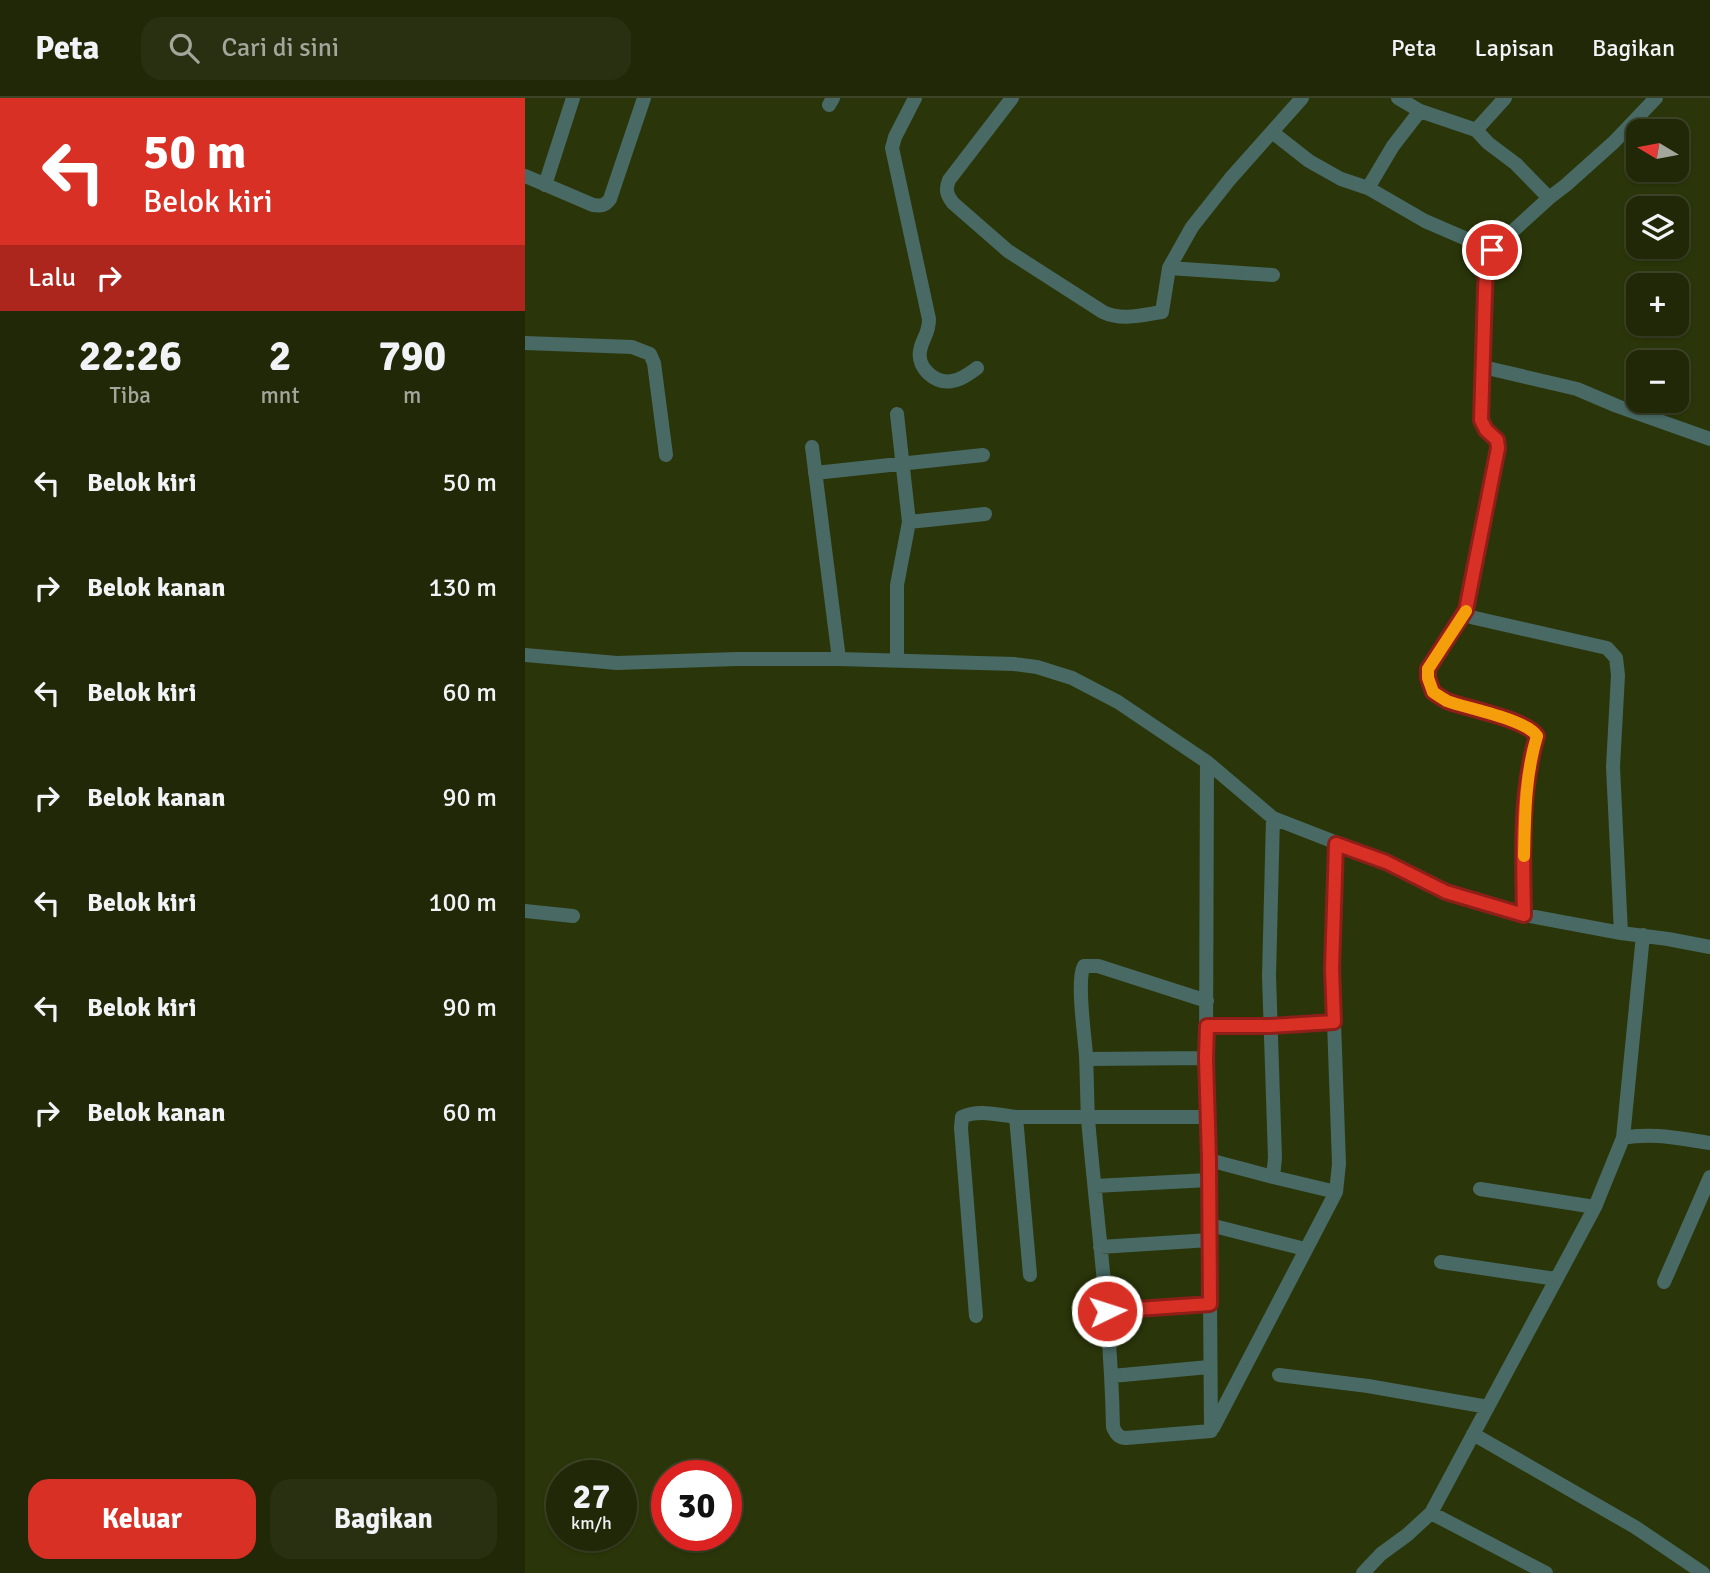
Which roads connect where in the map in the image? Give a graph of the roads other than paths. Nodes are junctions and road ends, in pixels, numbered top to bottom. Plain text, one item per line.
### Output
1 (573, 98) edge
2 (644, 98) edge
3 (915, 98) edge
4 (1012, 98) edge
5 (1302, 98) edge
6 (1398, 98) edge
7 (1505, 98) edge
8 (1656, 98) edge
9 (1420, 111) junction
10 (1476, 130) junction
11 (1272, 132) junction
12 (525, 176) edge
13 (545, 185) junction
14 (1368, 188) junction
15 (1549, 198) junction
16 (1492, 250) junction
17 (1169, 268) junction
18 (1273, 275) dead end
19 (525, 343) edge
20 (1483, 367) junction
21 (977, 368) dead end
22 (897, 414) dead end
23 (1710, 439) edge
24 (812, 447) dead end
25 (666, 455) dead end
26 (983, 455) dead end
27 (902, 464) junction
28 (815, 473) junction
29 (985, 514) dead end
30 (909, 522) junction
31 (1466, 610) junction
32 (525, 655) edge
33 (839, 659) junction
34 (897, 661) junction
35 (1207, 762) junction
36 (1273, 818) junction
37 (1336, 844) junction
38 (525, 911) edge
39 (1524, 915) junction
40 (573, 916) dead end
41 (1621, 933) junction
42 (1643, 936) junction
43 (1710, 947) edge
44 (1207, 1000) junction
45 (1334, 1022) junction
46 (1207, 1026) junction
47 (1270, 1026) junction
48 (1206, 1058) junction
49 (1086, 1059) junction
50 (1088, 1116) junction
51 (1207, 1116) junction
52 (1016, 1117) junction
53 (1623, 1138) junction
54 (1710, 1143) edge
55 (1209, 1160) junction
56 (1273, 1177) junction
57 (1710, 1177) edge
58 (1209, 1180) junction
59 (1095, 1186) junction
60 (1480, 1189) dead end
61 (1336, 1192) junction
62 (1595, 1207) junction
63 (1210, 1225) junction
64 (1210, 1240) junction
65 (1100, 1247) junction
66 (1305, 1249) junction
67 (1441, 1262) dead end
68 (1030, 1275) dead end
69 (1556, 1279) junction
70 (1664, 1282) dead end
71 (1210, 1304) junction
72 (1107, 1311) junction
73 (976, 1316) dead end
74 (1209, 1367) junction
75 (1279, 1375) dead end
76 (1112, 1376) junction
77 (1487, 1407) junction
78 (1211, 1431) junction
79 (1473, 1434) junction
80 (1431, 1513) junction
81 (1363, 1573) edge
82 (1546, 1573) edge
83 (1703, 1573) edge

1 - 13 street
2 - 13 street
3 - 21 street
4 - 17 street
5 - 11 street
6 - 9 street
7 - 10 street
8 - 15 street
9 - 10 street
9 - 14 street
10 - 15 street
11 - 14 street
11 - 17 street
12 - 13 street
14 - 16 street
15 - 16 street
16 - 20 street
17 - 18 street
19 - 25 street
20 - 23 street
20 - 31 street
22 - 27 street
24 - 28 street
26 - 27 street
27 - 28 street
27 - 30 street
28 - 33 street
29 - 30 street
30 - 34 street
31 - 39 street
31 - 41 street
32 - 33 street
33 - 34 street
34 - 35 street
35 - 36 street
35 - 44 street
36 - 37 street
36 - 47 street
37 - 39 street
37 - 45 street
38 - 40 street
39 - 41 street
41 - 42 street
42 - 43 street
42 - 53 street
44 - 46 street
44 - 49 street
45 - 47 street
45 - 61 street
46 - 47 street
46 - 48 street
47 - 56 street
48 - 49 street
48 - 51 street
49 - 50 street
50 - 51 street
50 - 52 street
50 - 59 street
51 - 55 street
52 - 68 street
52 - 73 street
53 - 54 street
53 - 62 street
55 - 56 street
55 - 58 street
56 - 61 street
57 - 70 street
58 - 59 street
58 - 63 street
59 - 65 street
60 - 62 street
61 - 66 street
62 - 69 street
63 - 64 street
63 - 66 street
64 - 65 street
64 - 71 street
65 - 72 street
66 - 78 street
67 - 69 street
69 - 77 street
71 - 72 street
71 - 74 street
72 - 76 street
74 - 76 street
74 - 78 street
75 - 77 street
76 - 78 street
77 - 79 street
79 - 80 street
79 - 83 street
80 - 81 street
80 - 82 street

